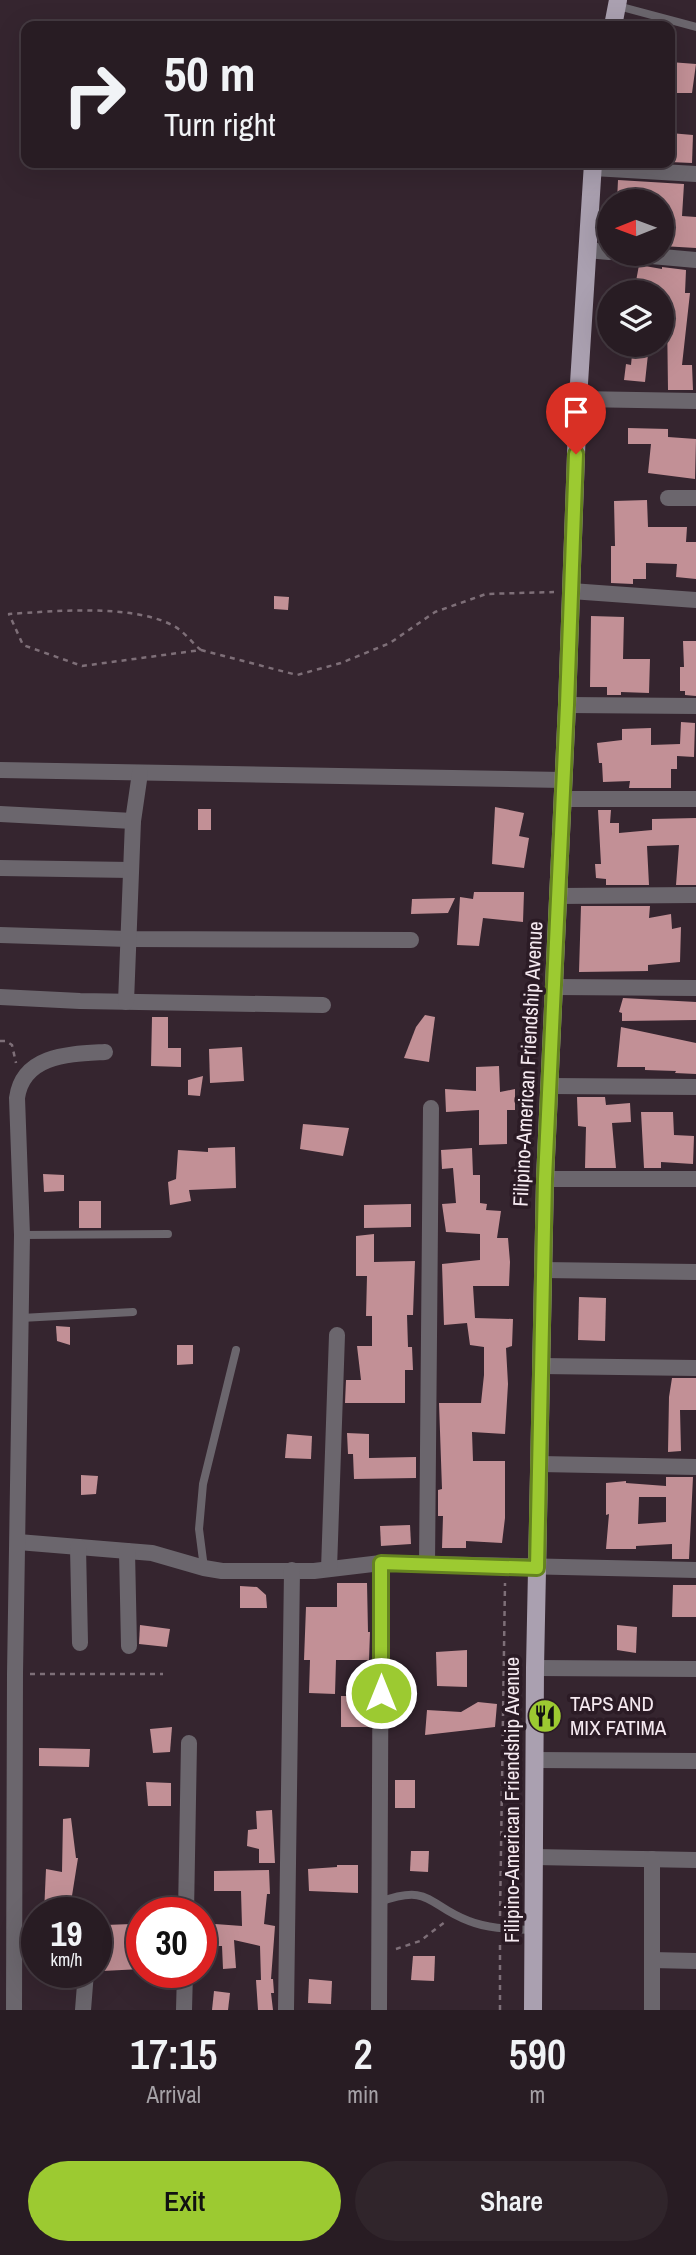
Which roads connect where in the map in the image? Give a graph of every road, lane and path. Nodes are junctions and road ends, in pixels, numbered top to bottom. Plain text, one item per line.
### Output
1 (617, 3) edge
2 (614, 21) edge
3 (696, 27) edge
4 (593, 168) edge
5 (619, 168) edge
6 (696, 174) edge
7 (587, 250) junction
8 (597, 251) edge
9 (674, 258) edge
10 (696, 260) edge
11 (578, 399) junction
12 (696, 401) edge
13 (668, 498) dead end
14 (696, 498) edge
15 (572, 591) junction
16 (696, 600) edge
17 (201, 650) junction
18 (567, 705) junction
19 (696, 706) edge
20 (0, 770) edge
21 (140, 773) junction
22 (563, 780) junction
23 (562, 799) junction
24 (696, 799) edge
25 (0, 814) edge
26 (133, 821) junction
27 (0, 868) edge
28 (131, 870) junction
29 (696, 895) edge
30 (558, 896) junction
31 (0, 935) edge
32 (128, 939) junction
33 (411, 940) dead end
34 (554, 987) junction
35 (696, 988) edge
36 (0, 997) edge
37 (126, 1002) junction
38 (323, 1005) dead end
39 (0, 1041) edge
40 (105, 1052) dead end
41 (19, 1085) junction
42 (549, 1086) junction
43 (696, 1087) edge
44 (430, 1108) dead end
45 (545, 1179) junction
46 (696, 1179) edge
47 (168, 1234) dead end
48 (22, 1235) junction
49 (542, 1270) junction
50 (696, 1272) edge
51 (133, 1312) dead end
52 (20, 1318) junction
53 (337, 1335) dead end
54 (236, 1350) dead end
55 (541, 1366) junction
56 (696, 1368) edge
57 (540, 1464) junction
58 (696, 1467) edge
59 (18, 1542) junction
60 (78, 1547) junction
61 (127, 1551) junction
62 (381, 1563) junction
63 (428, 1565) junction
64 (505, 1567) junction
65 (204, 1568) junction
66 (537, 1568) junction
67 (329, 1569) junction
68 (292, 1570) junction
69 (696, 1570) edge
70 (80, 1643) dead end
71 (129, 1646) dead end
72 (536, 1668) junction
73 (696, 1669) edge
74 (33, 1674) dead end
75 (163, 1674) dead end
76 (189, 1743) dead end
77 (535, 1760) junction
78 (696, 1761) edge
79 (534, 1857) junction
80 (652, 1859) junction
81 (696, 1860) edge
82 (186, 1897) edge
83 (380, 1902) junction
84 (455, 1915) junction
85 (500, 1927) junction
86 (534, 1930) junction
87 (652, 1960) junction
88 (379, 1961) junction
89 (696, 1961) edge
90 (85, 1988) edge
91 (185, 1988) edge
92 (14, 2010) edge
93 (83, 2010) edge
94 (184, 2010) edge
95 (286, 2010) edge
96 (379, 2010) edge
97 (500, 2010) edge
98 (533, 2010) edge
99 (652, 2010) edge

1 - 2 main road
1 - 3 lane
4 - 7 main road, Filipino-American Friendship Avenue
5 - 6 street
7 - 8 street
7 - 11 main road, Filipino-American Friendship Avenue
9 - 10 street
11 - 12 street
11 - 15 main road, Filipino-American Friendship Avenue
13 - 14 street
15 - 16 street
15 - 17 path
15 - 18 main road, Filipino-American Friendship Avenue
17 - 17 path
18 - 19 street
18 - 22 main road, Filipino-American Friendship Avenue
20 - 21 street
21 - 22 street
21 - 26 street
22 - 23 main road, Filipino-American Friendship Avenue
23 - 24 street
23 - 30 main road, Filipino-American Friendship Avenue
25 - 26 street
26 - 28 street
27 - 28 street
28 - 32 street
29 - 30 street
30 - 34 main road, Filipino-American Friendship Avenue
31 - 32 street
32 - 33 street
32 - 37 street
34 - 35 street
34 - 42 main road, Filipino-American Friendship Avenue
36 - 37 street
37 - 38 street
39 - 41 path
40 - 41 street
41 - 48 street
42 - 43 street
42 - 45 main road, Filipino-American Friendship Avenue
44 - 63 street
45 - 46 street
45 - 49 main road, Filipino-American Friendship Avenue
47 - 48 lane
48 - 52 street
49 - 50 street
49 - 55 main road, Filipino-American Friendship Avenue
51 - 52 lane
52 - 59 street
53 - 67 street
54 - 65 lane
55 - 56 street
55 - 57 main road, Filipino-American Friendship Avenue
57 - 58 street
57 - 66 main road, Filipino-American Friendship Avenue
59 - 60 street
59 - 92 street
60 - 61 street
60 - 70 street
61 - 65 street
61 - 71 street
62 - 63 street
62 - 67 street
62 - 83 street
63 - 64 street
64 - 66 street
64 - 85 path
65 - 68 street
66 - 69 street
66 - 72 main road, Filipino-American Friendship Avenue
67 - 68 street
68 - 95 street
72 - 73 street
72 - 77 main road, Filipino-American Friendship Avenue
74 - 75 path
76 - 82 street
77 - 78 street
77 - 79 main road, Filipino-American Friendship Avenue
79 - 80 street
79 - 86 main road, Filipino-American Friendship Avenue
80 - 81 street
80 - 87 street
83 - 84 lane
83 - 88 street
84 - 85 lane
84 - 88 path
85 - 86 lane
85 - 97 path
86 - 98 main road, Filipino-American Friendship Avenue
87 - 89 street
87 - 99 street
88 - 96 street
90 - 93 street
91 - 94 street

